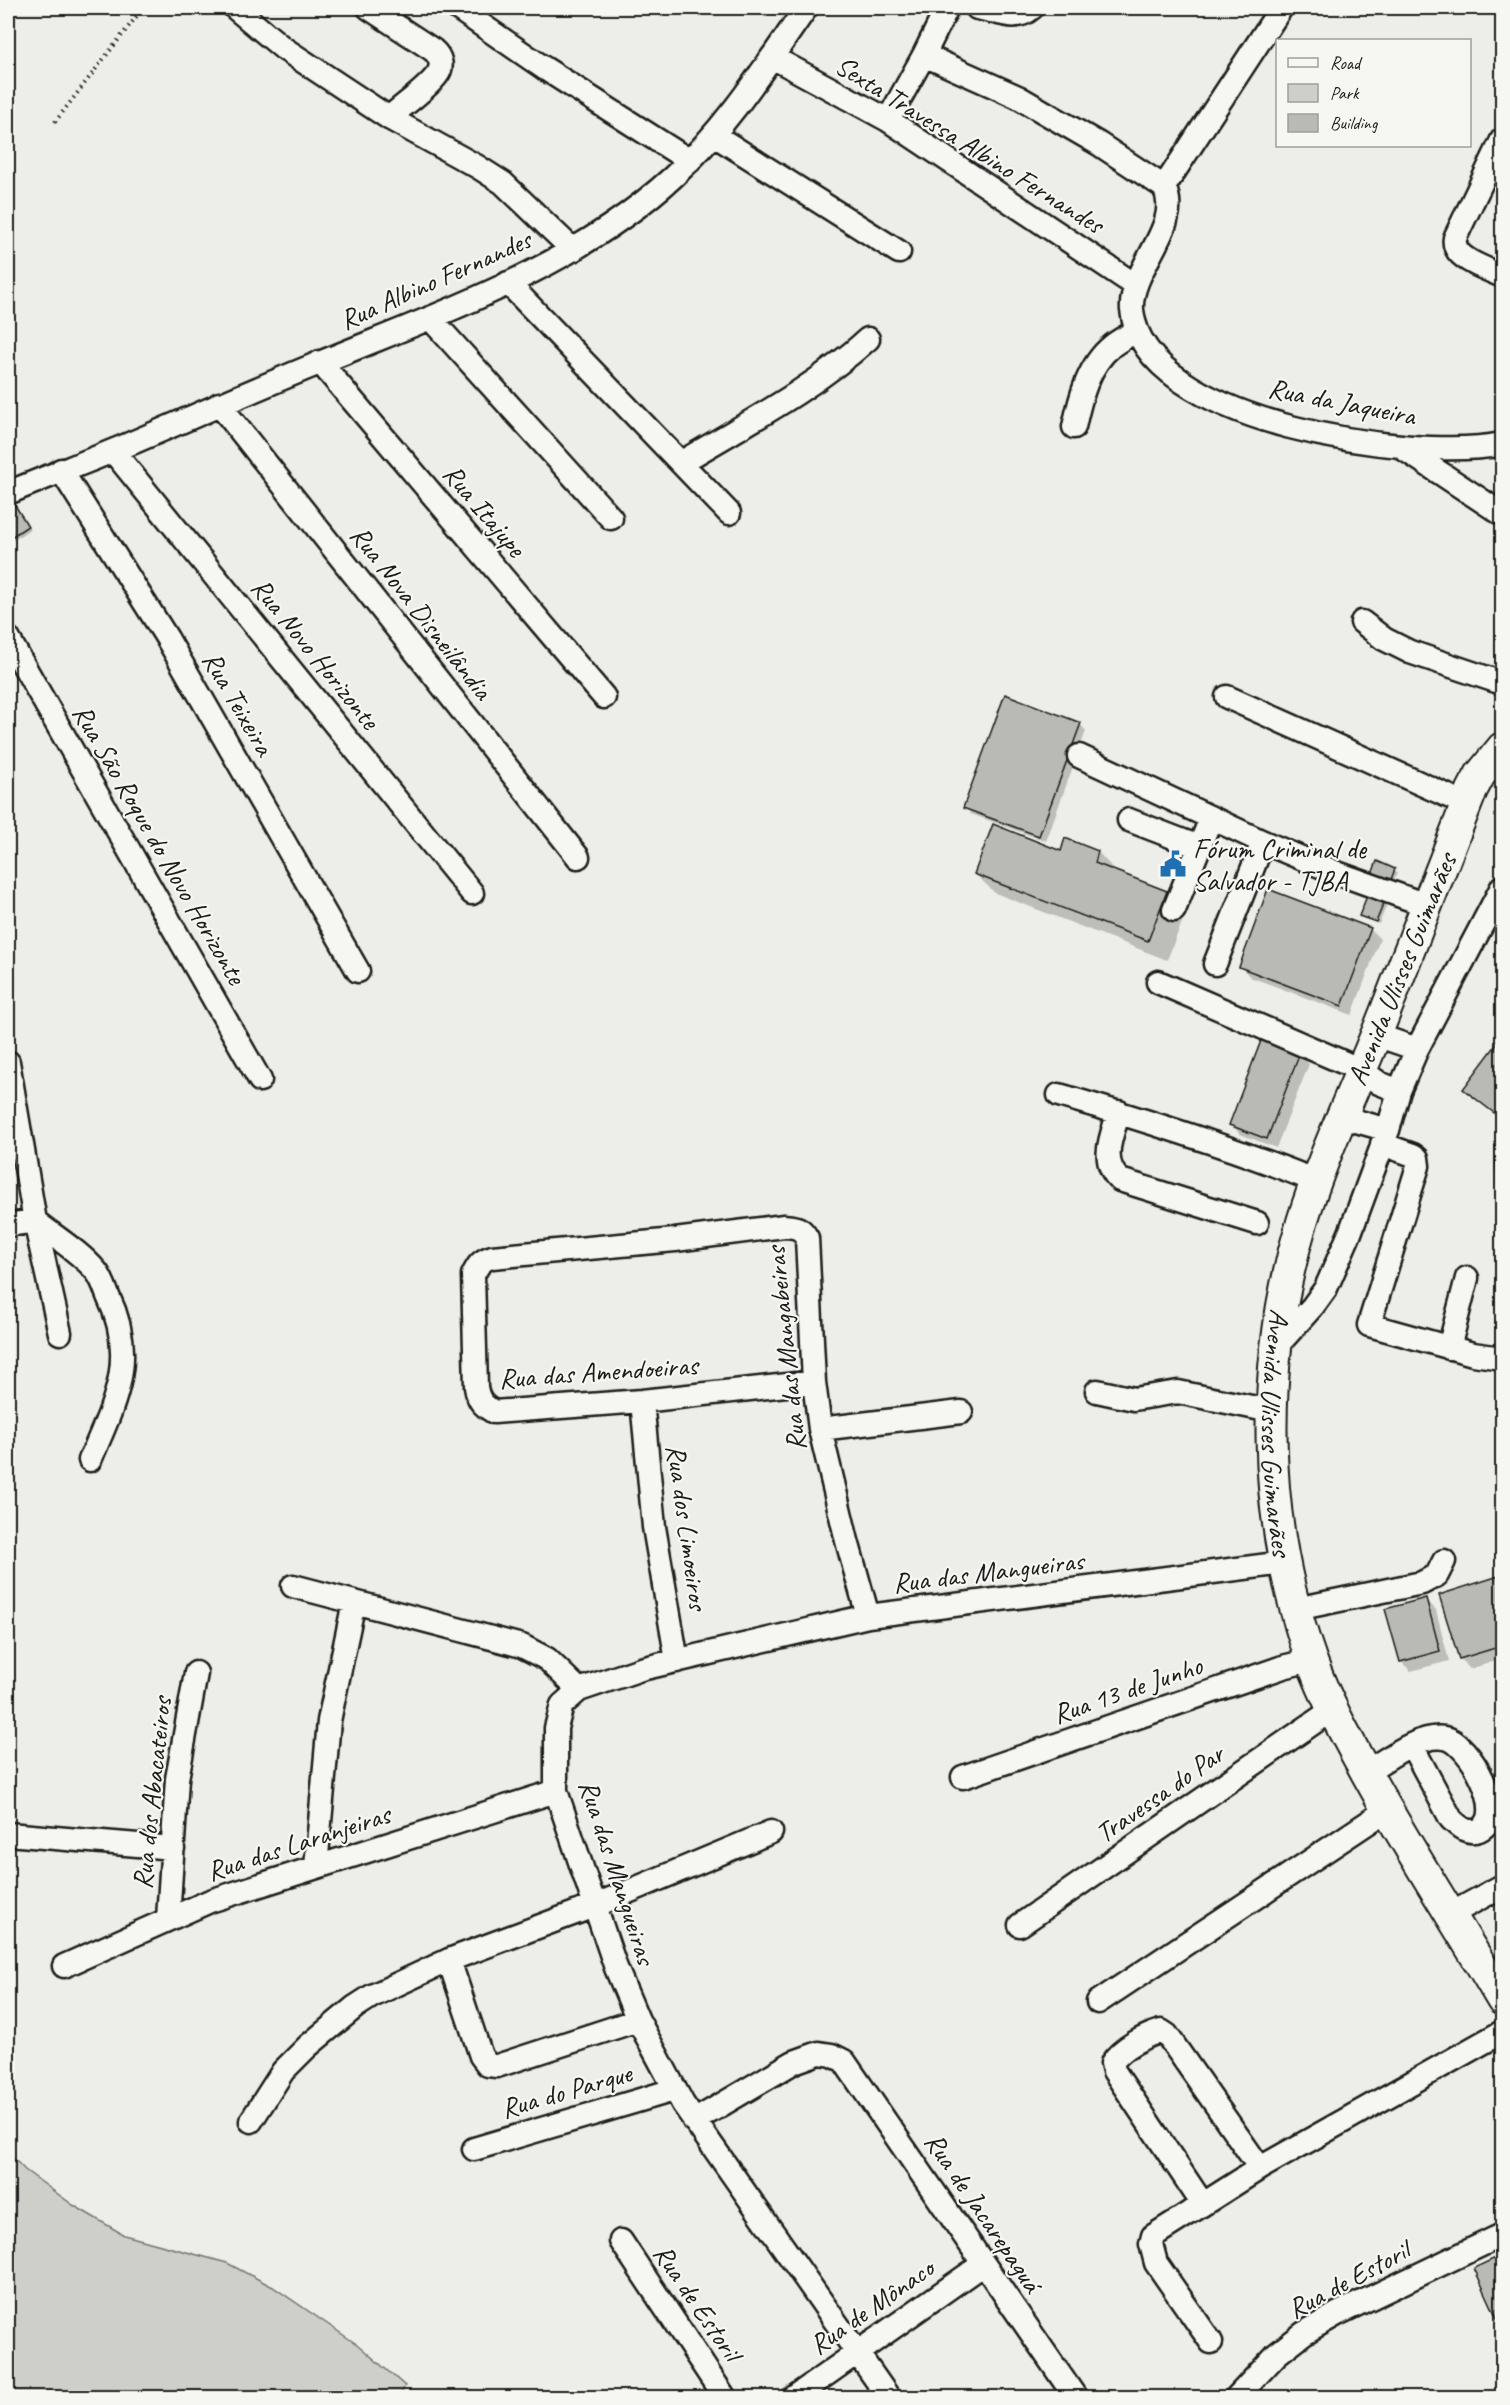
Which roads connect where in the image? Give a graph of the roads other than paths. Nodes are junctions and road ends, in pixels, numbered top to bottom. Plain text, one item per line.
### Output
1 (235, 8) edge
2 (369, 8) edge
3 (457, 8) edge
4 (806, 8) edge
5 (948, 8) edge
6 (977, 8) edge
7 (1032, 8) edge
8 (1281, 8) edge
9 (924, 55) junction
10 (772, 57) junction
11 (389, 118) junction
12 (888, 120) junction
13 (714, 135) junction
14 (1503, 140) edge
15 (690, 161) junction
16 (1164, 187) junction
17 (573, 250) junction
18 (899, 252) dead end
19 (1503, 276) edge
20 (508, 283) junction
21 (1135, 285) junction
22 (430, 318) junction
23 (1136, 331) junction
24 (868, 339) dead end
25 (320, 362) junction
26 (219, 404) junction
27 (1074, 427) dead end
28 (1503, 444) edge
29 (1398, 445) junction
30 (113, 451) junction
31 (682, 462) junction
32 (61, 470) junction
33 (8, 493) edge
34 (729, 513) dead end
35 (1503, 514) edge
36 (611, 518) dead end
37 (1362, 622) dead end
38 (8, 638) edge
39 (1503, 683) edge
40 (604, 697) dead end
41 (1227, 697) dead end
42 (1503, 748) edge
43 (1079, 756) dead end
44 (1466, 804) junction
45 (1211, 818) junction
46 (1129, 820) dead end
47 (1263, 842) junction
48 (1199, 847) junction
49 (578, 857) dead end
50 (1503, 887) edge
51 (472, 893) dead end
52 (1426, 906) junction
53 (1174, 910) dead end
54 (1215, 964) dead end
55 (358, 971) dead end
56 (1158, 982) dead end
57 (1376, 1035) junction
58 (1417, 1049) junction
59 (8, 1062) edge
60 (1361, 1070) junction
61 (260, 1080) dead end
62 (1399, 1091) junction
63 (1059, 1095) dead end
64 (1119, 1112) junction
65 (1342, 1117) junction
66 (1385, 1137) junction
67 (1316, 1181) junction
68 (35, 1221) junction
69 (1257, 1223) dead end
70 (8, 1225) edge
71 (473, 1275) joint
72 (1467, 1278) dead end
73 (60, 1333) dead end
74 (1276, 1347) junction
75 (1449, 1348) junction
76 (1503, 1358) edge
77 (814, 1382) junction
78 (1097, 1391) dead end
79 (642, 1401) junction
80 (1271, 1411) junction
81 (962, 1412) dead end
82 (820, 1429) junction
83 (90, 1460) dead end
84 (1444, 1561) dead end
85 (1284, 1563) junction
86 (293, 1586) dead end
87 (354, 1602) junction
88 (1296, 1609) junction
89 (868, 1616) junction
90 (1311, 1660) junction
91 (677, 1661) junction
92 (196, 1673) dead end
93 (579, 1690) junction
94 (1332, 1710) junction
95 (1412, 1746) dead end
96 (1366, 1772) junction
97 (963, 1777) dead end
98 (556, 1791) junction
99 (1380, 1814) junction
100 (771, 1832) dead end
101 (8, 1834) edge
102 (173, 1848) junction
103 (316, 1867) junction
104 (1503, 1886) edge
105 (594, 1906) junction
106 (1451, 1914) junction
107 (168, 1919) junction
108 (1020, 1925) dead end
109 (449, 1960) junction
110 (64, 1966) dead end
111 (1503, 2000) edge
112 (1098, 2002) dead end
113 (638, 2020) junction
114 (1500, 2034) edge
115 (674, 2090) junction
116 (251, 2121) dead end
117 (694, 2121) junction
118 (474, 2148) dead end
119 (1260, 2168) junction
120 (1202, 2203) junction
121 (1503, 2235) edge
122 (621, 2241) dead end
123 (983, 2264) junction
124 (1211, 2342) dead end
125 (857, 2353) junction
126 (725, 2397) edge
127 (793, 2397) edge
128 (889, 2397) edge
129 (1076, 2397) edge
130 (1236, 2397) edge

1 - 11 street
2 - 11 street
3 - 15 street
4 - 10 street, Rua Albino Fernandes
5 - 9 street
6 - 7 street
8 - 16 street
9 - 12 street
9 - 16 street
10 - 12 street, Sexta Travessa Albino Fernandes
10 - 13 street, Rua Albino Fernandes
11 - 17 street
12 - 21 street, Sexta Travessa Albino Fernandes
13 - 15 street, Rua Albino Fernandes
13 - 18 street
14 - 19 street
15 - 17 street, Rua Albino Fernandes
16 - 21 street, Rua da Jaqueira
17 - 20 street, Rua Albino Fernandes
20 - 22 street, Rua Albino Fernandes
20 - 31 street
21 - 23 street, Rua da Jaqueira
22 - 25 street, Rua Albino Fernandes
22 - 36 street
23 - 27 street
23 - 29 street, Rua da Jaqueira
24 - 31 street
25 - 26 street, Rua Albino Fernandes
25 - 40 street, Rua Itajupe
26 - 30 street, Rua Albino Fernandes
26 - 49 street, Rua Nova Disneilândia
28 - 29 street, Rua da Jaqueira
29 - 35 street
30 - 32 street, Rua Albino Fernandes
30 - 51 street, Rua Novo Horizonte
31 - 34 street
32 - 33 street, Rua Albino Fernandes
32 - 55 street, Rua Teixeira
37 - 39 street
38 - 61 street, Rua São Roque do Novo Horizonte
41 - 44 street
42 - 44 main road, Avenida Ulisses Guimarães
43 - 45 street
44 - 52 main road, Avenida Ulisses Guimarães
45 - 47 street
45 - 48 street
46 - 48 street
47 - 52 street
47 - 54 street
48 - 53 street
50 - 58 street
52 - 57 main road, Avenida Ulisses Guimarães
56 - 60 street
57 - 58 street
57 - 60 main road, Avenida Ulisses Guimarães
58 - 62 street
59 - 68 street
60 - 62 street
60 - 65 main road, Avenida Ulisses Guimarães
62 - 66 street
63 - 64 street
64 - 67 street
64 - 69 street
65 - 66 street
65 - 67 main road, Avenida Ulisses Guimarães
66 - 74 street
66 - 75 street
67 - 74 main road, Avenida Ulisses Guimarães
68 - 70 street
68 - 73 street
68 - 83 street
71 - 77 street, Rua das Mangabeiras
71 - 79 street, Rua das Amendoeiras
72 - 75 street
74 - 80 main road, Avenida Ulisses Guimarães
75 - 76 street
77 - 79 street, Rua das Amendoeiras
77 - 82 street, Rua das Mangabeiras
78 - 80 street
79 - 91 street, Rua dos Limoeiros
80 - 85 main road, Avenida Ulisses Guimarães
81 - 82 street
82 - 89 street, Rua das Mangabeiras
84 - 88 street
85 - 88 main road, Avenida Ulisses Guimarães
85 - 89 street, Rua das Mangueiras
86 - 87 street
87 - 93 street
87 - 103 street
88 - 90 main road, Avenida Ulisses Guimarães
89 - 91 street, Rua das Mangueiras
90 - 94 main road, Avenida Ulisses Guimarães
90 - 97 street, Rua 13 de Junho
91 - 93 street, Rua das Mangueiras
92 - 102 street, Rua dos Abacateiros
93 - 98 street, Rua das Mangueiras
94 - 96 main road, Avenida Ulisses Guimarães
94 - 108 street, Travessa do Par
95 - 96 street
96 - 99 main road, Avenida Ulisses Guimarães
98 - 103 street, Rua das Laranjeiras
98 - 105 street, Rua das Mangueiras
99 - 106 main road, Avenida Ulisses Guimarães
99 - 112 street
100 - 105 street
101 - 102 street
102 - 107 street, Rua dos Abacateiros
103 - 107 street, Rua das Laranjeiras
104 - 106 street
105 - 109 street
105 - 113 street, Rua das Mangueiras
106 - 111 main road, Avenida Ulisses Guimarães
107 - 110 street, Rua das Laranjeiras
109 - 113 street
109 - 116 street
113 - 115 street, Rua das Mangueiras
114 - 119 street
115 - 117 street, Rua das Mangueiras
115 - 118 street, Rua do Parque
117 - 123 street, Rua de Jacarepaguá
117 - 125 street, Rua das Mangueiras
119 - 120 street
119 - 120 street
120 - 124 street
121 - 130 street, Rua de Estoril
122 - 126 street, Rua de Estoril
123 - 125 street, Rua de Mônaco
123 - 129 street, Rua de Jacarepaguá
125 - 127 street, Rua de Mônaco
125 - 128 street, Rua das Mangueiras

